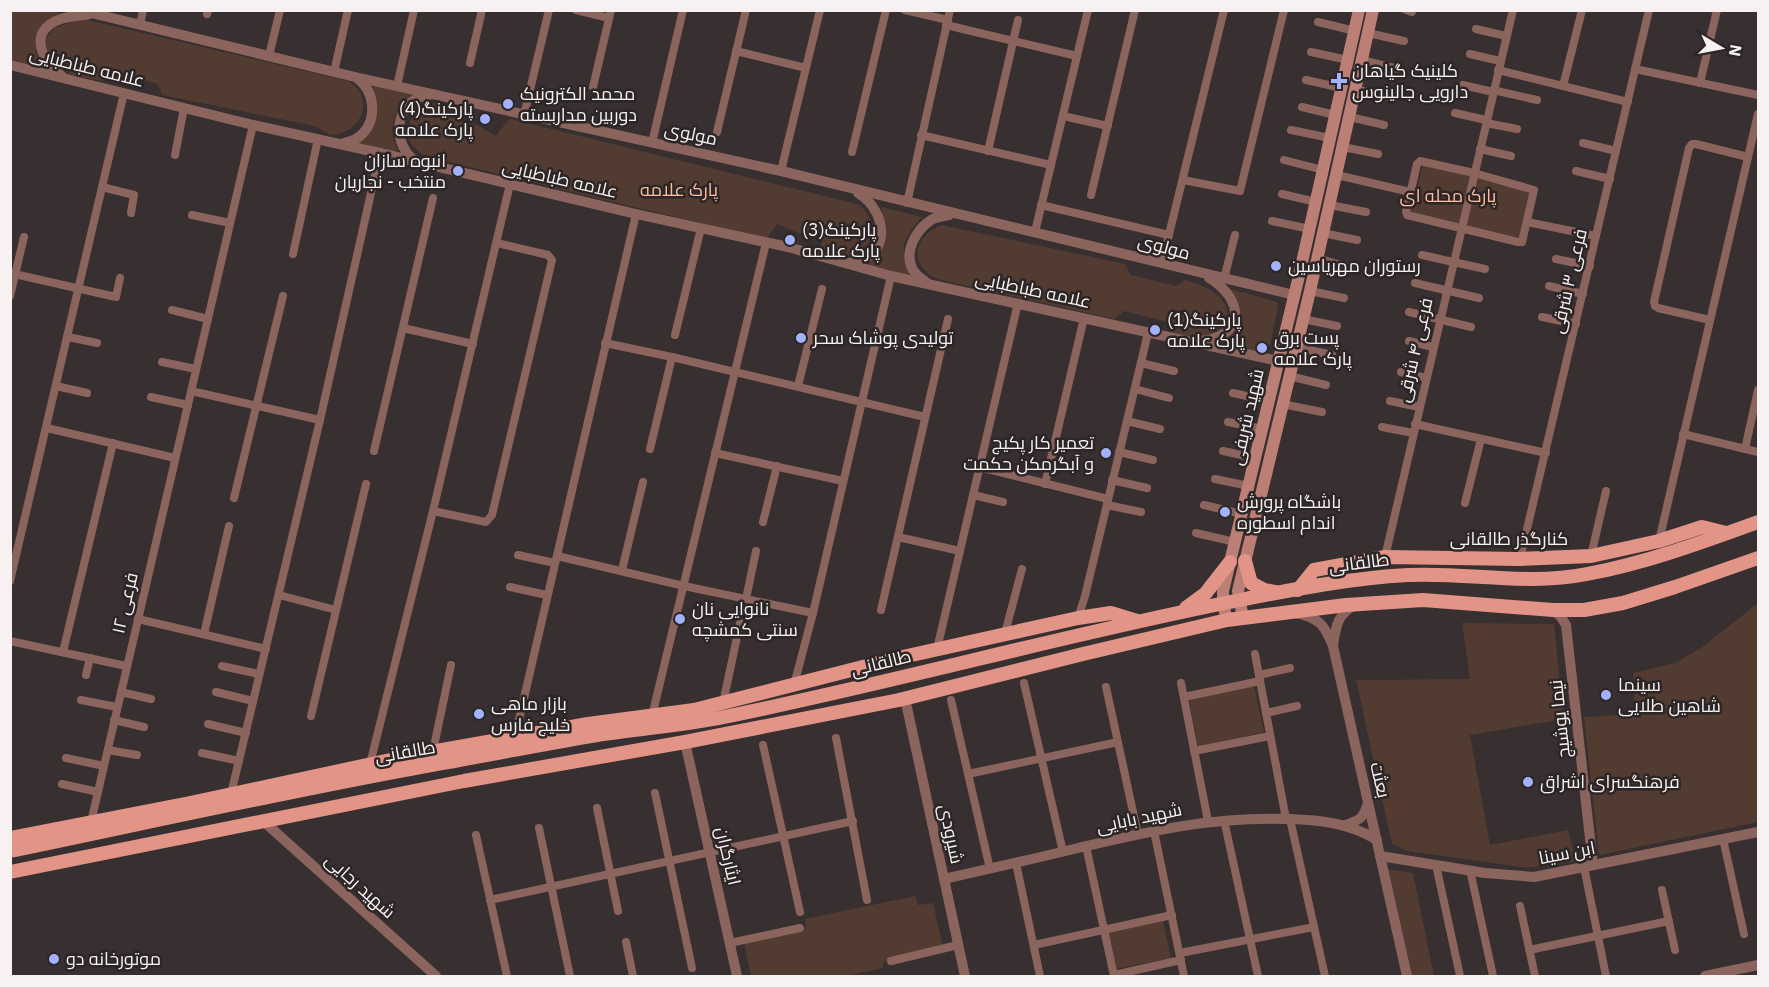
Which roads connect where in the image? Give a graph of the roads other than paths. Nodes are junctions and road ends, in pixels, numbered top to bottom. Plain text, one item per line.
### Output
1 (79, 10) edge
2 (143, 10) edge
3 (280, 10) edge
4 (348, 10) edge
5 (414, 10) edge
6 (482, 10) edge
7 (549, 10) edge
8 (576, 10) edge
9 (683, 10) edge
10 (746, 10) edge
11 (820, 10) edge
12 (886, 10) edge
13 (905, 10) edge
14 (1088, 10) edge
15 (1135, 10) edge
16 (1224, 10) edge
17 (1284, 10) edge
18 (1359, 10) edge
19 (1374, 10) edge
20 (1513, 10) edge
21 (1582, 10) edge
22 (1649, 10) edge
23 (1717, 10) edge
24 (92, 14) junction
25 (610, 14) edge
26 (948, 18) edge
27 (1018, 20) dead end
28 (1318, 22) dead end
29 (140, 25) junction
30 (1476, 29) dead end
31 (1354, 31) junction
32 (1368, 33) junction
33 (1506, 36) junction
34 (1014, 41) junction
35 (1404, 41) dead end
36 (736, 51) junction
37 (1311, 52) dead end
38 (1470, 54) dead end
39 (269, 56) junction
40 (1077, 56) junction
41 (1348, 60) junction
42 (1362, 60) junction
43 (470, 63) dead end
44 (10, 65) edge
45 (1499, 66) junction
46 (806, 68) junction
47 (1398, 69) dead end
48 (1635, 69) junction
49 (334, 72) junction
50 (355, 77) junction
51 (70, 80) junction
52 (1306, 80) dead end
53 (1700, 83) junction
54 (1463, 85) dead end
55 (1563, 86) junction
56 (397, 87) junction
57 (593, 87) dead end
58 (1342, 88) junction
59 (1356, 89) junction
60 (1493, 91) junction
61 (124, 93) junction
62 (433, 94) junction
63 (1758, 95) edge
64 (1391, 98) dead end
65 (1537, 100) dead end
66 (1628, 102) junction
67 (1302, 107) dead end
68 (184, 108) junction
69 (1455, 113) dead end
70 (1758, 114) edge
71 (524, 115) junction
72 (1335, 115) junction
73 (1063, 116) junction
74 (1350, 117) junction
75 (1486, 121) junction
76 (253, 125) junction
77 (1384, 125) dead end
78 (1107, 126) junction
79 (1517, 129) dead end
80 (1291, 130) dead end
81 (717, 132) dead end
82 (921, 135) junction
83 (1330, 138) junction
84 (318, 139) junction
85 (652, 143) junction
86 (1583, 143) dead end
87 (342, 144) junction
88 (1343, 147) junction
89 (1480, 149) junction
90 (988, 151) junction
91 (1616, 151) junction
92 (852, 152) dead end
93 (380, 153) junction
94 (1378, 154) dead end
95 (174, 155) dead end
96 (1511, 156) dead end
97 (1748, 157) junction
98 (1284, 160) dead end
99 (417, 162) junction
100 (1051, 165) junction
101 (1323, 170) junction
102 (781, 171) junction
103 (1576, 171) dead end
104 (1474, 173) junction
105 (1337, 175) junction
106 (1610, 178) junction
107 (1182, 180) junction
108 (510, 184) junction
109 (102, 187) junction
110 (848, 189) junction
111 (1410, 192) junction
112 (1282, 194) dead end
113 (1091, 195) dead end
114 (1317, 196) junction
115 (433, 198) dead end
116 (1331, 199) junction
117 (907, 203) junction
118 (1041, 205) junction
119 (1366, 212) dead end
120 (131, 213) dead end
121 (636, 214) junction
122 (952, 214) junction
123 (192, 215) dead end
124 (1272, 221) dead end
125 (1527, 222) junction
126 (230, 223) junction
127 (701, 228) junction
128 (1310, 229) junction
129 (1461, 229) junction
130 (1035, 232) junction
131 (1323, 233) junction
132 (1169, 235) junction
133 (1235, 235) dead end
134 (1596, 236) junction
135 (24, 237) dead end
136 (1357, 240) dead end
137 (496, 243) junction
138 (765, 243) junction
139 (292, 254) dead end
140 (1422, 255) dead end
141 (1317, 258) junction
142 (1556, 259) dead end
143 (1453, 262) junction
144 (845, 263) junction
145 (1162, 263) junction
146 (1590, 266) junction
147 (1351, 268) dead end
148 (1485, 269) dead end
149 (13, 273) edge
150 (1203, 274) junction
151 (891, 276) junction
152 (120, 278) dead end
153 (1224, 279) junction
154 (1415, 283) dead end
155 (928, 284) junction
156 (1549, 286) dead end
157 (79, 289) junction
158 (822, 289) dead end
159 (1446, 290) junction
160 (1310, 291) junction
161 (1583, 294) junction
162 (1294, 295) junction
163 (10, 296) edge
164 (283, 296) dead end
165 (1344, 298) dead end
166 (1479, 298) dead end
167 (1018, 303) junction
168 (172, 310) dead end
169 (1409, 312) dead end
170 (1542, 317) dead end
171 (1084, 318) junction
172 (208, 319) junction
173 (948, 319) dead end
174 (1303, 319) junction
175 (1439, 320) junction
176 (1710, 320) junction
177 (1576, 324) junction
178 (1336, 326) dead end
179 (1471, 327) dead end
180 (404, 328) junction
181 (1148, 333) junction
182 (675, 335) dead end
183 (68, 336) junction
184 (1186, 341) junction
185 (1409, 341) dead end
186 (605, 343) junction
187 (97, 344) dead end
188 (473, 344) junction
189 (1296, 347) junction
190 (1433, 347) junction
191 (1332, 355) dead end
192 (672, 357) junction
193 (1278, 361) junction
194 (162, 362) dead end
195 (1141, 363) junction
196 (196, 369) junction
197 (1174, 370) dead end
198 (734, 371) junction
199 (1401, 372) dead end
200 (1289, 376) junction
201 (1426, 378) junction
202 (1326, 385) dead end
203 (56, 386) junction
204 (798, 386) junction
205 (1135, 389) junction
206 (1758, 390) edge
207 (191, 391) junction
208 (87, 393) dead end
209 (1233, 393) dead end
210 (151, 397) dead end
211 (1169, 398) dead end
212 (1269, 401) junction
213 (1390, 401) dead end
214 (863, 402) junction
215 (1282, 404) junction
216 (188, 405) junction
217 (256, 406) junction
218 (1419, 407) junction
219 (1322, 412) dead end
220 (926, 417) junction
221 (320, 420) junction
222 (1127, 421) junction
223 (1228, 422) dead end
224 (1382, 427) dead end
225 (47, 428) junction
226 (1414, 428) junction
227 (1160, 429) dead end
228 (1262, 429) junction
229 (1683, 434) junction
230 (1481, 439) junction
231 (113, 443) junction
232 (650, 449) dead end
233 (1745, 449) junction
234 (374, 451) dead end
235 (1223, 451) dead end
236 (1119, 452) junction
237 (1758, 452) edge
238 (715, 453) junction
239 (1546, 453) junction
240 (176, 458) junction
241 (1256, 458) junction
242 (1153, 460) dead end
243 (777, 466) junction
244 (979, 467) junction
245 (1215, 479) dead end
246 (1112, 480) junction
247 (843, 481) junction
248 (642, 482) dead end
249 (1045, 483) junction
250 (366, 484) dead end
251 (1249, 486) junction
252 (1147, 488) dead end
253 (1605, 491) dead end
254 (973, 495) junction
255 (234, 498) dead end
256 (1003, 502) dead end
257 (1107, 502) junction
258 (1465, 504) dead end
259 (1204, 505) dead end
260 (433, 511) junction
261 (1141, 512) dead end
262 (1241, 516) junction
263 (763, 522) dead end
264 (1254, 522) junction
265 (1758, 522) edge
266 (229, 526) dead end
267 (1196, 533) dead end
268 (1726, 533) junction
269 (898, 537) junction
270 (1659, 541) junction
271 (1235, 542) junction
272 (960, 551) junction
273 (756, 552) dead end
274 (518, 555) dead end
275 (1591, 556) junction
276 (1385, 557) junction
277 (1758, 558) edge
278 (556, 559) junction
279 (1520, 559) junction
280 (1245, 561) junction
281 (1230, 562) junction
282 (1022, 569) dead end
283 (622, 570) junction
284 (11, 580) edge
285 (684, 586) junction
286 (510, 587) dead end
287 (1292, 591) junction
288 (279, 595) junction
289 (548, 595) junction
290 (746, 599) junction
291 (1240, 600) junction
292 (1223, 604) junction
293 (1357, 604) junction
294 (336, 610) junction
295 (881, 610) dead end
296 (1553, 610) junction
297 (1294, 612) junction
298 (813, 613) junction
299 (1178, 613) junction
300 (1078, 618) junction
301 (1243, 618) junction
302 (138, 619) junction
303 (1138, 621) junction
304 (1227, 621) junction
305 (740, 623) dead end
306 (1005, 633) junction
307 (204, 634) junction
308 (10, 641) edge
309 (1333, 646) junction
310 (266, 649) junction
311 (937, 649) junction
312 (63, 652) junction
313 (1255, 654) dead end
314 (90, 657) junction
315 (451, 665) dead end
316 (126, 666) junction
317 (222, 666) dead end
318 (1290, 669) dead end
319 (86, 675) dead end
320 (259, 675) junction
321 (1260, 678) junction
322 (1024, 683) dead end
323 (1181, 683) dead end
324 (794, 685) junction
325 (1106, 687) dead end
326 (121, 692) junction
327 (216, 692) dead end
328 (1184, 697) junction
329 (151, 699) dead end
330 (905, 699) junction
331 (81, 700) dead end
332 (951, 700) dead end
333 (253, 701) junction
334 (723, 703) junction
335 (1298, 706) dead end
336 (117, 708) junction
337 (1266, 713) junction
338 (311, 716) dead end
339 (652, 716) junction
340 (114, 720) junction
341 (208, 724) dead end
342 (144, 727) dead end
343 (557, 729) junction
344 (246, 733) junction
345 (603, 735) junction
346 (1270, 736) junction
347 (515, 737) junction
348 (836, 738) dead end
349 (685, 742) junction
350 (1118, 742) junction
351 (764, 745) dead end
352 (108, 750) junction
353 (433, 751) junction
354 (1194, 751) junction
355 (201, 753) dead end
356 (137, 755) dead end
357 (66, 758) dead end
358 (1042, 758) junction
359 (239, 761) junction
360 (370, 764) junction
361 (104, 766) junction
362 (968, 774) junction
363 (62, 784) dead end
364 (98, 792) junction
365 (655, 793) dead end
366 (231, 794) junction
367 (1368, 802) junction
368 (597, 808) dead end
369 (1288, 819) junction
370 (262, 820) junction
371 (1224, 820) junction
372 (853, 821) junction
373 (1208, 821) junction
374 (91, 822) junction
375 (1344, 825) junction
376 (538, 828) dead end
377 (1154, 831) junction
378 (1758, 832) edge
379 (476, 835) dead end
380 (1138, 835) junction
381 (783, 836) junction
382 (10, 838) edge
383 (1723, 839) junction
384 (1377, 840) junction
385 (1086, 846) junction
386 (10, 851) edge
387 (710, 852) junction
388 (1063, 852) junction
389 (1380, 856) junction
390 (670, 861) junction
391 (1016, 863) junction
392 (1436, 865) junction
393 (1588, 866) junction
394 (990, 868) junction
395 (1470, 870) junction
396 (10, 872) edge
397 (611, 874) junction
398 (944, 879) junction
399 (551, 887) junction
400 (1662, 890) dead end
401 (490, 900) junction
402 (867, 900) dead end
403 (1520, 906) dead end
404 (618, 911) dead end
405 (800, 912) dead end
406 (1172, 915) junction
407 (1669, 921) junction
408 (1314, 927) junction
409 (800, 928) dead end
410 (1105, 931) junction
411 (1744, 934) dead end
412 (1598, 936) junction
413 (1250, 939) junction
414 (626, 942) dead end
415 (730, 943) junction
416 (958, 945) junction
417 (1034, 945) junction
418 (1529, 950) junction
419 (1675, 950) dead end
420 (1181, 957) junction
421 (891, 961) dead end
422 (1758, 965) edge
423 (692, 968) dead end
424 (436, 976) edge
425 (507, 976) edge
426 (570, 976) edge
427 (633, 976) edge
428 (737, 976) edge
429 (965, 976) edge
430 (1040, 976) edge
431 (1114, 976) edge
432 (1184, 976) edge
433 (1258, 976) edge
434 (1325, 976) edge
435 (1407, 976) edge
436 (1460, 976) edge
437 (1493, 976) edge
438 (1535, 976) edge
439 (1606, 976) edge
440 (1705, 976) edge

1 - 24 street, مولوی
2 - 29 street
3 - 39 street
4 - 49 street
5 - 56 street
6 - 43 street
7 - 71 street
8 - 25 street
9 - 85 street
10 - 36 street
11 - 46 street
12 - 92 street
13 - 26 street
14 - 40 street
15 - 78 street
16 - 107 street
17 - 107 street
18 - 31 main road, شهید شریفی
19 - 32 main road, شهید شریفی
20 - 33 street, فرعی ۴ شرقی
21 - 55 street
22 - 48 street, فرعی ۳ شرقی
23 - 53 street
24 - 29 street, مولوی
24 - 51 street
25 - 57 street
26 - 34 street
26 - 82 street
27 - 34 street
28 - 31 street
29 - 39 street, مولوی
30 - 33 street
31 - 41 main road, شهید شریفی
32 - 35 street
32 - 42 main road, شهید شریفی
33 - 45 street, فرعی ۴ شرقی
34 - 40 street
34 - 90 street
36 - 46 street
36 - 81 street
37 - 41 street
38 - 45 street
39 - 49 street, مولوی
40 - 73 street
41 - 58 main road, شهید شریفی
42 - 47 street
42 - 59 main road, شهید شریفی
44 - 51 street, علامه طباطبایی
45 - 55 street
45 - 60 street, فرعی ۴ شرقی
46 - 102 street
48 - 53 street
48 - 66 street, فرعی ۳ شرقی
49 - 50 street, مولوی
50 - 56 street, مولوی
50 - 87 street
51 - 61 street, علامه طباطبایی
52 - 58 street
53 - 63 street
54 - 60 street
55 - 66 street
56 - 62 street, مولوی
58 - 72 main road, شهید شریفی
59 - 64 street
59 - 74 main road, شهید شریفی
60 - 65 street
60 - 75 street, فرعی ۴ شرقی
61 - 68 street, علامه طباطبایی
61 - 109 street
62 - 71 street, مولوی
62 - 99 street
66 - 91 street, فرعی ۳ شرقی
67 - 72 street
68 - 76 street, علامه طباطبایی
68 - 95 street
69 - 75 street
70 - 97 street
71 - 85 street, مولوی
72 - 83 main road, شهید شریفی
73 - 78 street
73 - 100 street
74 - 77 street
74 - 88 main road, شهید شریفی
75 - 79 street
75 - 89 street, فرعی ۴ شرقی
76 - 84 street, علامه طباطبایی
76 - 126 street, فرعی ۱۲
78 - 113 street
80 - 83 street
82 - 90 street
82 - 117 street
83 - 101 main road, شهید شریفی
84 - 87 street, علامه طباطبایی
84 - 139 street
85 - 102 street, مولوی
86 - 91 street
87 - 93 street, علامه طباطبایی
88 - 94 street
88 - 105 main road, شهید شریفی
89 - 96 street
89 - 104 street, فرعی ۴ شرقی
90 - 100 street
91 - 106 street, فرعی ۳ شرقی
93 - 99 street, علامه طباطبایی
93 - 221 street
97 - 176 street
97 - 176 street
98 - 101 street
99 - 108 street, علامه طباطبایی
100 - 118 street
101 - 114 main road, شهید شریفی
102 - 110 street, مولوی
103 - 106 street
104 - 111 street
104 - 125 street
104 - 129 street, فرعی ۴ شرقی
105 - 111 street
105 - 116 main road, شهید شریفی
106 - 134 street, فرعی ۳ شرقی
107 - 132 street
108 - 121 street, علامه طباطبایی
108 - 137 street
109 - 120 street
109 - 157 street
110 - 117 street, مولوی
110 - 144 street
111 - 129 street
112 - 114 street
114 - 116 main road
114 - 128 main road, شهید شریفی
115 - 180 street
116 - 119 street
116 - 131 main road, شهید شریفی
117 - 122 street, مولوی
118 - 130 street
118 - 132 street
121 - 127 street, علامه طباطبایی
121 - 186 street
122 - 130 street, مولوی
122 - 155 street
123 - 126 street
124 - 128 street
125 - 129 street
125 - 134 street
126 - 172 street, فرعی ۱۲
127 - 138 street, علامه طباطبایی
127 - 182 street
128 - 162 main road, شهید شریفی
129 - 143 street, فرعی ۴ شرقی
130 - 145 street, مولوی
131 - 136 street
131 - 141 main road, شهید شریفی
132 - 145 street
133 - 153 street
134 - 146 street, فرعی ۳ شرقی
135 - 149 street
137 - 188 street
137 - 260 street
138 - 144 street, علامه طباطبایی
138 - 198 street
140 - 143 street
141 - 147 street
141 - 160 main road, شهید شریفی
142 - 146 street
143 - 148 street
143 - 159 street, فرعی ۴ شرقی
144 - 151 street, علامه طباطبایی
145 - 150 street, مولوی
146 - 161 street, فرعی ۳ شرقی
149 - 157 street
149 - 163 street
150 - 153 street, مولوی
150 - 184 street
151 - 155 street, علامه طباطبایی
151 - 214 street
152 - 157 street
153 - 162 street, مولوی
154 - 159 street
155 - 167 street, علامه طباطبایی
156 - 161 street
157 - 183 street
158 - 204 street
159 - 166 street
159 - 175 street, فرعی ۴ شرقی
160 - 165 street
160 - 174 main road, شهید شریفی
161 - 177 street, فرعی ۳ شرقی
162 - 193 main road, شهید شریفی
164 - 217 street
167 - 171 street, علامه طباطبایی
167 - 244 street
168 - 172 street
169 - 175 street
170 - 177 street
171 - 181 street, علامه طباطبایی
171 - 249 street
172 - 196 street, فرعی ۱۲
173 - 220 street
174 - 178 street
174 - 189 main road, شهید شریفی
175 - 179 street
175 - 190 street, فرعی ۴ شرقی
176 - 229 street
177 - 239 street, فرعی ۳ شرقی
180 - 188 street
180 - 234 street
181 - 184 street, علامه طباطبایی
181 - 195 street
183 - 187 street
183 - 203 street
184 - 193 street, علامه طباطبایی
185 - 190 street
186 - 192 street
186 - 278 street
188 - 260 street
189 - 191 street
189 - 200 main road, شهید شریفی
190 - 201 street, فرعی ۴ شرقی
192 - 198 street
192 - 232 street
193 - 212 main road, شهید شریفی
194 - 196 street
195 - 197 street
195 - 205 street
196 - 207 street, فرعی ۱۲
198 - 204 street
198 - 238 street
199 - 201 street
200 - 202 street
200 - 215 main road, شهید شریفی
201 - 218 street, فرعی ۴ شرقی
203 - 208 street
203 - 225 street
204 - 214 street
205 - 211 street
205 - 222 street
206 - 233 street
207 - 216 street, فرعی ۱۲
207 - 217 street
209 - 212 street
210 - 216 street
212 - 228 main road, شهید شریفی
213 - 218 street
214 - 220 street
214 - 247 street
215 - 219 street
215 - 264 main road, شهید شریفی
216 - 240 street, فرعی ۱۲
217 - 221 street
217 - 255 street
218 - 226 street, فرعی ۴ شرقی
220 - 269 street
221 - 288 street
222 - 227 street
222 - 236 street
223 - 228 street
224 - 226 street
225 - 231 street
225 - 284 street
226 - 230 street
226 - 276 street, فرعی ۴ شرقی
228 - 241 main road, شهید شریفی
229 - 233 street
229 - 270 street
230 - 239 street
230 - 258 street
231 - 240 street
231 - 312 street
233 - 237 street
235 - 241 street
236 - 242 street
236 - 246 street
238 - 243 street
238 - 285 street
239 - 279 street, فرعی ۳ شرقی
240 - 302 street, فرعی ۱۲
241 - 251 main road, شهید شریفی
243 - 247 street
243 - 263 street
244 - 249 street
244 - 254 street
245 - 251 street
246 - 252 street
246 - 257 street
247 - 298 street
248 - 283 street
249 - 257 street
250 - 294 street
251 - 262 main road, شهید شریفی
253 - 275 street
254 - 256 street
254 - 272 street
257 - 261 street
257 - 300 street
259 - 262 street
260 - 360 street
262 - 264 main road
262 - 271 main road, شهید شریفی
264 - 280 main road, شهید شریفی
265 - 268 main road, طالقانی
266 - 307 street
267 - 271 street
268 - 270 main road, کنارگذر طالقانی
268 - 287 main road, طالقانی
269 - 272 street
269 - 295 street
270 - 275 main road, کنارگذر طالقانی
271 - 281 main road, شهید شریفی
272 - 311 street
273 - 290 street
274 - 278 street
275 - 279 main road, کنارگذر طالقانی
276 - 279 main road, کنارگذر طالقانی
276 - 287 main road, کنارگذر طالقانی
277 - 296 main road
278 - 283 street
278 - 289 street
280 - 287 main road
280 - 291 main road, شهید شریفی
281 - 292 main road, شهید شریفی
281 - 299 main road
282 - 306 street
283 - 285 street
285 - 290 street
285 - 339 street
286 - 289 street
287 - 291 main road, طالقانی
288 - 294 street
288 - 310 street
289 - 347 street
290 - 298 street
291 - 292 main road, طالقانی
291 - 301 main road, شهید شریفی
292 - 299 main road, طالقانی
292 - 304 main road, شهید شریفی
293 - 296 main road
293 - 297 main road
293 - 309 street
294 - 338 street
296 - 393 street, نیما یوشیج
297 - 301 main road
297 - 309 street, بعثت
298 - 324 street
299 - 303 main road, طالقانی
300 - 303 main road
300 - 306 main road
301 - 304 main road
302 - 307 street
302 - 316 street, فرعی ۱۲
303 - 345 main road, طالقانی
304 - 330 main road
305 - 334 street
306 - 311 main road
307 - 310 street
308 - 312 street
309 - 367 street, بعثت
310 - 320 street
311 - 324 main road
312 - 314 street
313 - 321 street
314 - 316 street
314 - 319 street
315 - 353 street
316 - 326 street, فرعی ۱۲
317 - 320 street
318 - 321 street
320 - 333 street
321 - 328 street
321 - 337 street
322 - 358 street
323 - 328 street
324 - 334 main road
325 - 350 street
326 - 329 street
326 - 336 street, فرعی ۱۲
327 - 333 street
328 - 354 street
330 - 349 main road
330 - 398 street, شیرودی
331 - 336 street
332 - 362 street
333 - 344 street
334 - 339 main road
335 - 337 street
336 - 340 street, فرعی ۱۲
337 - 346 street
339 - 343 main road
340 - 342 street
340 - 352 street, فرعی ۱۲
341 - 344 street
343 - 345 main road
343 - 347 main road
344 - 359 street
345 - 386 main road, طالقانی
346 - 354 street
346 - 369 street
347 - 353 main road
348 - 372 street
349 - 370 main road
349 - 387 street, ایثارگران
350 - 358 street
350 - 380 street
351 - 381 street
352 - 356 street
352 - 361 street, فرعی ۱۲
353 - 360 main road
354 - 373 street
355 - 359 street
357 - 361 street
358 - 362 street
358 - 388 street
359 - 366 street
360 - 366 main road
361 - 364 street, فرعی ۱۲
362 - 394 street
363 - 364 street
364 - 374 street, فرعی ۱۲
365 - 390 street
366 - 374 main road
367 - 375 street
367 - 384 street, بعثت
368 - 397 street
369 - 371 street, شهید بابایی
369 - 375 street, شهید بابایی
369 - 408 street
370 - 396 main road
370 - 424 street, شهید رجایی
371 - 373 street, شهید بابایی
371 - 413 street
372 - 381 street
372 - 402 street
373 - 377 street, شهید بابایی
374 - 382 main road
375 - 384 street, شهید بابایی
376 - 399 street
377 - 380 street, شهید بابایی
377 - 406 street
378 - 383 street, ابن سینا
379 - 401 street
380 - 385 street, شهید بابایی
381 - 387 street
381 - 405 street
383 - 393 street, ابن سینا
383 - 411 street
384 - 389 street, بعثت
385 - 388 street, شهید بابایی
385 - 410 street
387 - 390 street
387 - 415 street, ایثارگران
388 - 391 street, شهید بابایی
389 - 392 street, ابن سینا
389 - 435 street, بعثت
390 - 397 street
390 - 423 street
391 - 394 street, شهید بابایی
391 - 417 street
392 - 395 street, ابن سینا
392 - 436 street
393 - 395 street, ابن سینا
393 - 412 street
394 - 398 street, شهید بابایی
395 - 437 street
397 - 399 street
397 - 404 street
398 - 416 street, شیرودی
399 - 401 street
399 - 426 street
400 - 407 street
401 - 425 street
403 - 418 street
406 - 410 street
406 - 420 street
407 - 412 street
407 - 419 street
408 - 413 street
408 - 434 street
409 - 415 street
410 - 417 street
410 - 431 street
412 - 418 street
412 - 439 street
413 - 420 street
413 - 433 street
414 - 427 street
415 - 428 street, ایثارگران
416 - 421 street
416 - 429 street, شیرودی
417 - 430 street
418 - 438 street
420 - 431 street
420 - 432 street
422 - 440 street

